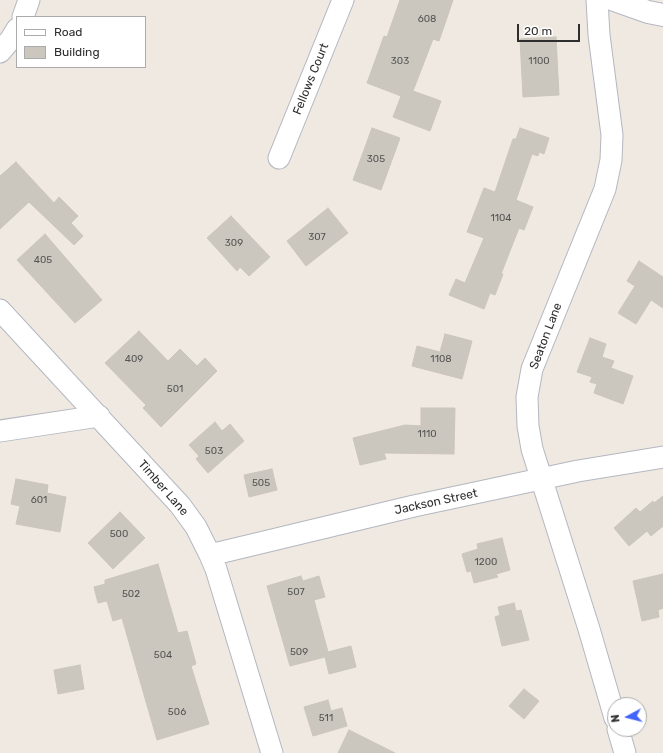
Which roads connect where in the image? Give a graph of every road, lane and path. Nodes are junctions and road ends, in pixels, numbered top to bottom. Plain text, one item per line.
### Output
1 (29, 0) edge
2 (342, 0) edge
3 (598, 0) edge
4 (614, 0) edge
5 (663, 15) edge
6 (23, 16) edge
7 (16, 31) edge
8 (0, 52) edge
9 (279, 158) dead end
10 (0, 310) edge
11 (99, 416) junction
12 (0, 431) edge
13 (663, 457) edge
14 (542, 479) junction
15 (210, 555) junction
16 (609, 697) edge
17 (620, 737) edge
18 (272, 753) edge
19 (625, 753) edge

1 - 6 street
2 - 9 street, Fellows Court
3 - 14 street, Seaton Lane
4 - 5 street
7 - 8 street
10 - 11 street, Timber Lane
11 - 12 street
11 - 15 street, Timber Lane
13 - 14 street, Jackson Street
14 - 15 street, Jackson Street
14 - 16 street, Seaton Lane
15 - 18 street, Timber Lane
17 - 19 street

